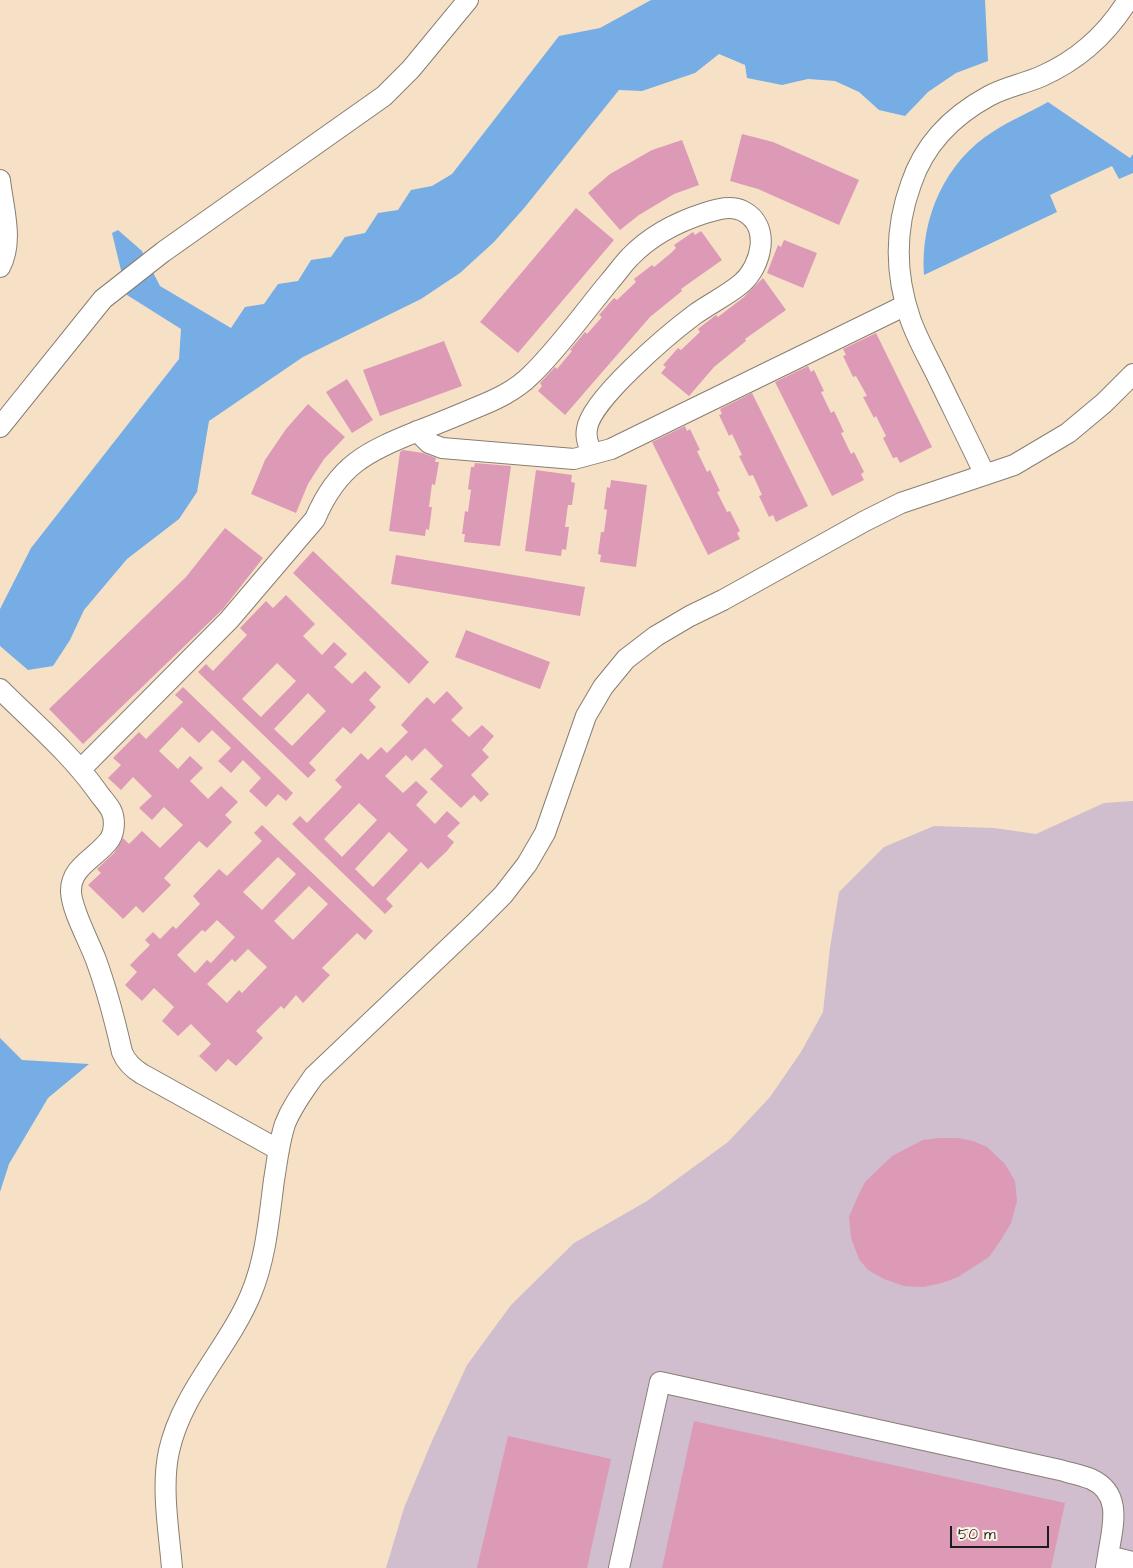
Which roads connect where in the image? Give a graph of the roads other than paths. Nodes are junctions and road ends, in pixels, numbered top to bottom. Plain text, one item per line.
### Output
1 (468, 0) edge
2 (1128, 0) edge
3 (0, 180) edge
4 (0, 268) edge
5 (906, 305) junction
6 (1133, 374) edge
7 (0, 427) edge
8 (418, 431) junction
9 (592, 454) junction
10 (985, 475) junction
11 (0, 689) edge
12 (81, 769) junction
13 (279, 1150) junction
14 (1107, 1562) edge
15 (1133, 1562) edge
16 (172, 1568) edge
17 (619, 1568) edge

1 - 7 street
2 - 5 street
3 - 4 street
5 - 9 street
5 - 10 street
6 - 10 street
8 - 9 street
8 - 9 street
8 - 12 street
10 - 13 street
11 - 12 street
12 - 13 street
13 - 16 street
14 - 15 street
14 - 17 street

